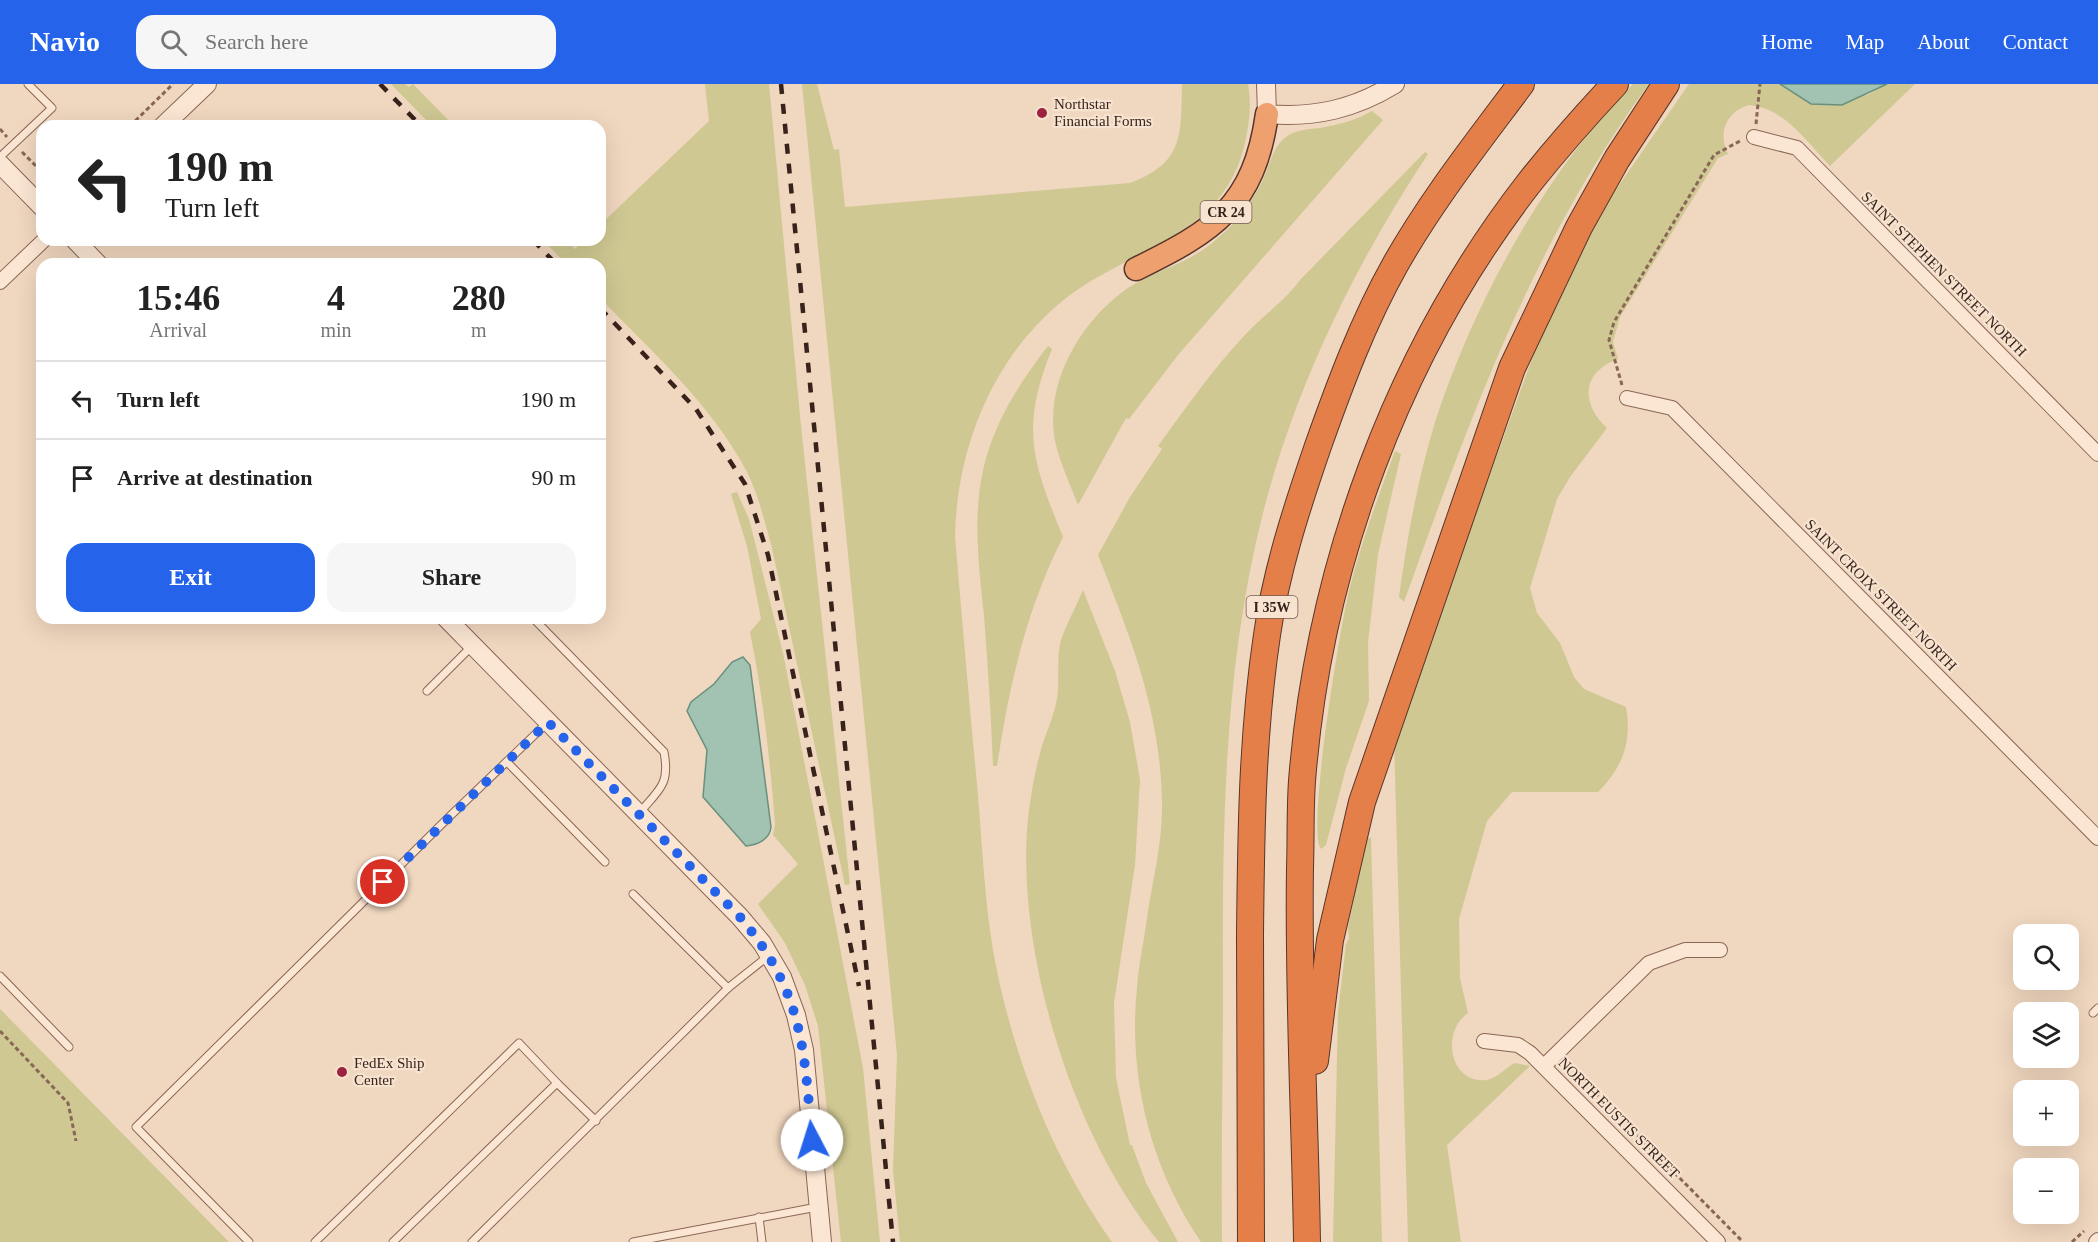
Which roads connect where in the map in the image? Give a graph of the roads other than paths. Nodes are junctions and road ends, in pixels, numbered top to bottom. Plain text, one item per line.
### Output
1 (28, 84) edge
2 (207, 84) edge
3 (1266, 84) edge
4 (1395, 84) edge
5 (1521, 84) edge
6 (1615, 84) edge
7 (1666, 84) edge
8 (1267, 114) junction
9 (40, 120) edge
10 (169, 120) edge
11 (36, 123) edge
12 (1754, 137) road end
13 (0, 158) edge
14 (0, 164) edge
15 (36, 201) edge
16 (38, 246) edge
17 (81, 246) edge
18 (92, 258) edge
19 (1136, 269) dead end
20 (0, 282) edge
21 (1627, 398) road end
22 (2098, 454) edge
23 (452, 624) edge
24 (539, 624) edge
25 (472, 645) junction
26 (427, 691) dead end
27 (548, 722) junction
28 (507, 762) junction
29 (638, 814) junction
30 (2098, 838) edge
31 (605, 862) dead end
32 (633, 894) dead end
33 (1720, 950) dead end
34 (769, 955) junction
35 (0, 976) edge
36 (728, 988) junction
37 (1484, 1041) dead end
38 (69, 1047) dead end
39 (1544, 1066) junction
40 (557, 1083) junction
41 (596, 1121) junction
42 (1306, 1160) junction
43 (819, 1207) junction
44 (759, 1217) junction
45 (249, 1242) edge
46 (315, 1242) edge
47 (393, 1242) edge
48 (472, 1242) edge
49 (633, 1242) edge
50 (762, 1242) edge
51 (822, 1242) edge
52 (1251, 1242) edge
53 (1307, 1242) edge
54 (1718, 1242) edge

1 - 9 lane
2 - 10 street
3 - 8 street, CR 24
4 - 8 street
5 - 52 highway, I 35W
6 - 42 highway
7 - 42 highway
8 - 19 highway, CR 24
11 - 13 lane
12 - 22 street, SAINT STEPHEN STREET NORTH
14 - 15 street
16 - 20 street
17 - 18 street
21 - 30 street, SAINT CROIX STREET NORTH
23 - 25 street
24 - 29 lane
25 - 26 lane
25 - 27 street
27 - 28 lane
27 - 29 street
28 - 31 lane
28 - 45 lane
29 - 34 street
32 - 36 lane
33 - 39 street
34 - 36 lane
34 - 43 street
35 - 38 lane
36 - 41 lane
37 - 39 street, NORTH EUSTIS STREET
39 - 54 street, NORTH EUSTIS STREET
40 - 41 lane
40 - 46 lane
40 - 47 lane
41 - 48 lane
42 - 53 highway
43 - 44 lane
43 - 51 street
44 - 49 lane
44 - 50 lane

